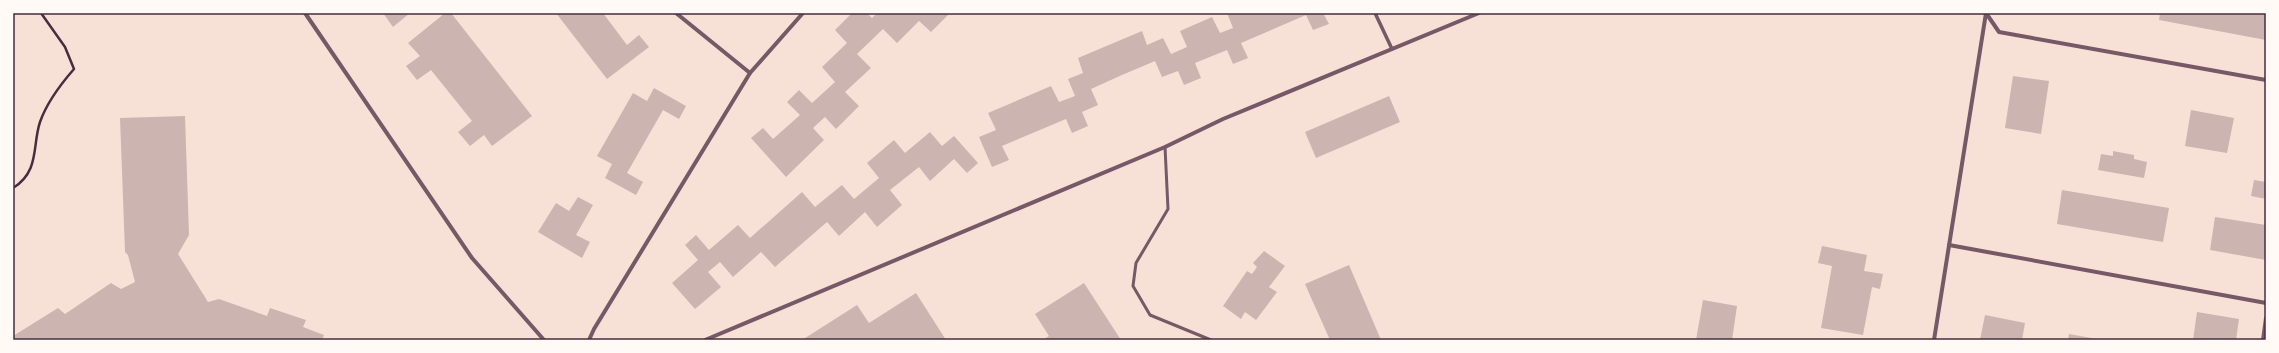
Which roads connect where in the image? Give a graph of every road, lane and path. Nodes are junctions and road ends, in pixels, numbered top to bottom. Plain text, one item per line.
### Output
1 (41, 13) edge
2 (305, 13) edge
3 (676, 13) edge
4 (803, 13) edge
5 (1375, 13) edge
6 (1479, 13) edge
7 (1986, 13) edge
8 (1392, 49) junction
9 (750, 73) junction
10 (2266, 80) edge
11 (1165, 147) junction
12 (13, 188) edge
13 (1949, 245) junction
14 (2266, 303) edge
15 (2266, 318) edge
16 (544, 340) edge
17 (589, 340) edge
18 (706, 340) edge
19 (1211, 340) edge
20 (1934, 340) edge
21 (2263, 340) edge

1 - 12 path
2 - 16 street
3 - 9 street
4 - 9 street
5 - 8 street
6 - 8 street
7 - 10 street
7 - 13 street
8 - 11 street
9 - 17 street
11 - 18 street
11 - 19 lane
13 - 14 street
13 - 20 street
15 - 21 street

